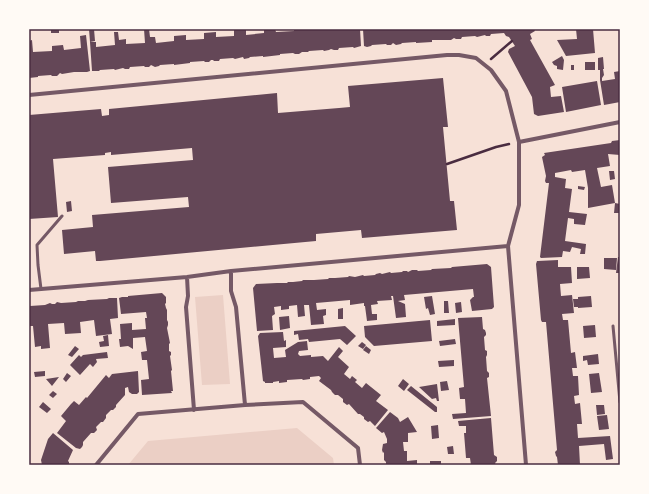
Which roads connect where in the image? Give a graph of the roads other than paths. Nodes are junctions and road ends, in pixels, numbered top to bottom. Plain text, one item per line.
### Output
1 (29, 94) edge
2 (620, 122) edge
3 (519, 142) junction
4 (62, 216) dead end
5 (508, 246) junction
6 (231, 271) junction
7 (187, 277) junction
8 (41, 289) junction
9 (29, 290) edge
10 (612, 326) dead end
11 (620, 402) edge
12 (245, 405) junction
13 (194, 410) junction
14 (96, 465) edge
15 (360, 465) edge
16 (526, 465) edge

1 - 3 street
2 - 3 street
3 - 5 street
4 - 8 lane
5 - 6 street
5 - 16 street
6 - 7 street
6 - 12 street
7 - 8 street
7 - 13 street
8 - 9 street
10 - 11 lane
12 - 13 street
12 - 15 street
13 - 14 street

